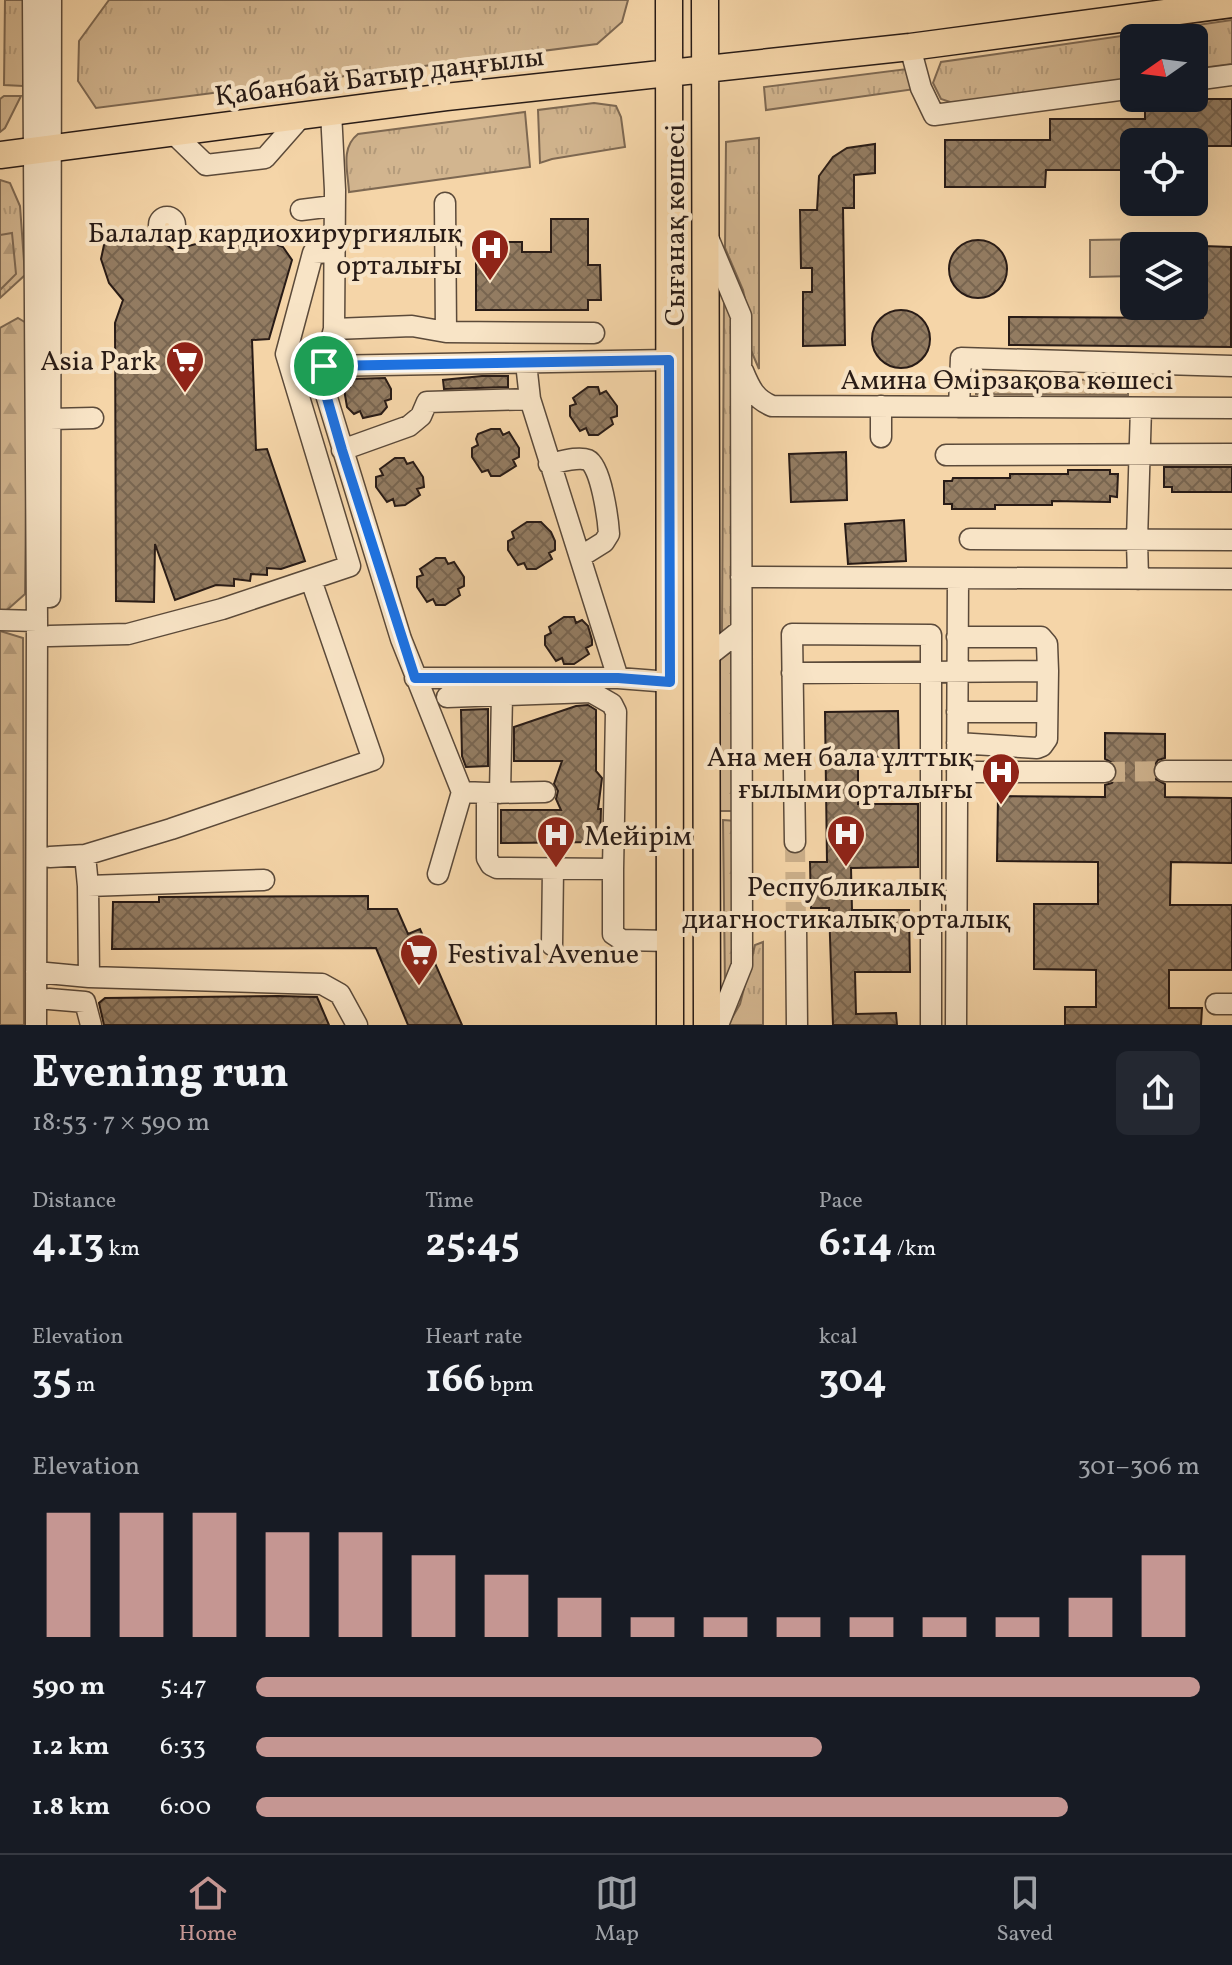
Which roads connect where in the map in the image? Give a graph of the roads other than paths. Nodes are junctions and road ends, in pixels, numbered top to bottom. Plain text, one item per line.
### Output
1 (33, 0) edge
2 (51, 0) edge
3 (669, 0) edge
4 (705, 0) edge
5 (1185, 0) edge
6 (1232, 4) edge
7 (910, 47) junction
8 (766, 64) junction
9 (705, 70) junction
10 (669, 74) junction
11 (1232, 75) edge
12 (1208, 78) edge
13 (1120, 90) edge
14 (331, 112) junction
15 (302, 116) junction
16 (172, 132) junction
17 (42, 149) junction
18 (0, 155) edge
19 (445, 203) dead end
20 (333, 206) junction
21 (301, 210) dead end
22 (706, 233) junction
23 (334, 252) junction
24 (334, 329) junction
25 (446, 332) junction
26 (594, 333) dead end
27 (669, 360) junction
28 (526, 363) junction
29 (741, 365) junction
30 (324, 366) junction
31 (1232, 366) edge
32 (530, 399) junction
33 (777, 406) junction
34 (881, 406) junction
35 (959, 407) junction
36 (1141, 408) junction
37 (1232, 408) edge
38 (93, 418) dead end
39 (50, 419) junction
40 (741, 431) junction
41 (881, 437) dead end
42 (342, 450) junction
43 (1139, 454) junction
44 (1232, 454) edge
45 (946, 455) dead end
46 (549, 464) junction
47 (970, 539) dead end
48 (1137, 540) junction
49 (1232, 540) edge
50 (580, 557) junction
51 (741, 577) junction
52 (958, 578) junction
53 (1138, 579) junction
54 (1232, 579) edge
55 (311, 580) junction
56 (0, 620) edge
57 (44, 629) junction
58 (741, 630) junction
59 (957, 637) junction
60 (707, 657) junction
61 (1048, 671) junction
62 (792, 673) junction
63 (932, 674) junction
64 (957, 674) junction
65 (415, 678) junction
66 (618, 678) junction
67 (670, 682) junction
68 (502, 695) junction
69 (447, 697) dead end
70 (957, 712) junction
71 (1047, 712) junction
72 (957, 743) junction
73 (670, 764) junction
74 (708, 765) junction
75 (1165, 771) tunnel mouth
76 (1232, 771) edge
77 (957, 772) junction
78 (1105, 772) tunnel mouth
79 (462, 792) junction
80 (545, 792) dead end
81 (493, 793) junction
82 (795, 842) tunnel mouth
83 (85, 855) junction
84 (50, 857) junction
85 (671, 865) junction
86 (709, 868) junction
87 (553, 869) junction
88 (613, 869) junction
89 (438, 874) dead end
90 (264, 880) dead end
91 (88, 886) junction
92 (796, 927) tunnel mouth
93 (670, 941) junction
94 (552, 945) dead end
95 (43, 972) junction
96 (89, 977) junction
97 (49, 999) junction
98 (36, 1025) edge
99 (49, 1025) edge
100 (91, 1025) edge
101 (357, 1025) edge
102 (670, 1025) edge
103 (707, 1025) edge
104 (718, 1025) edge
105 (797, 1025) edge
106 (931, 1025) edge
107 (956, 1025) edge

1 - 17 street
2 - 17 street
3 - 10 main road, Сығанақ көшесі
4 - 9 main road, Сығанақ көшесі
5 - 8 main road, Қабанбай Батыр даңғылы
6 - 7 main road, Қабанбай Батыр даңғылы
7 - 8 main road, Қабанбай Батыр даңғылы
7 - 13 street
8 - 9 main road, Қабанбай Батыр даңғылы
9 - 10 main road, Қабанбай Батыр даңғылы
9 - 22 main road, Сығанақ көшесі
10 - 14 main road, Қабанбай Батыр даңғылы
10 - 27 main road, Сығанақ көшесі
11 - 12 street
14 - 15 main road, Қабанбай Батыр даңғылы
14 - 20 street
15 - 16 main road, Қабанбай Батыр даңғылы
15 - 16 street
16 - 17 main road, Қабанбай Батыр даңғылы
17 - 18 main road, Қабанбай Батыр даңғылы
17 - 39 street
17 - 57 street
19 - 25 street
20 - 21 street
20 - 23 street
22 - 29 street
22 - 60 main road, Сығанақ көшесі
23 - 24 street
23 - 55 street
24 - 25 street
24 - 30 street
25 - 26 street
27 - 28 street
27 - 67 main road, Сығанақ көшесі
28 - 30 street
28 - 32 street
29 - 33 street
29 - 40 street
30 - 42 street
31 - 35 street
32 - 42 street
32 - 46 street
33 - 34 street, Амина Өмірзақова көшесі
33 - 40 street
34 - 35 street, Амина Өмірзақова көшесі
34 - 41 street
35 - 36 street, Амина Өмірзақова көшесі
36 - 37 street, Амина Өмірзақова көшесі
36 - 43 street
38 - 39 street
39 - 57 street
40 - 51 street
42 - 65 street
43 - 44 street
43 - 45 street
43 - 48 street
46 - 50 street
46 - 50 street
47 - 48 street
48 - 49 street
48 - 53 street
50 - 66 street
51 - 52 street
51 - 58 street
52 - 53 street
52 - 59 street
53 - 54 street
55 - 57 street
55 - 83 street
56 - 57 street
57 - 84 street
57 - 95 street
58 - 60 street
58 - 104 street
59 - 61 street
59 - 64 street
60 - 74 main road, Сығанақ көшесі
61 - 64 street
61 - 71 street
62 - 63 street
62 - 63 street
62 - 82 street
63 - 64 street
63 - 106 street
64 - 70 street
65 - 66 street
65 - 79 street
66 - 67 street
67 - 73 main road, Сығанақ көшесі
68 - 69 street
68 - 81 street
68 - 88 street
70 - 71 street
70 - 72 street
71 - 72 street
72 - 77 street
73 - 74 main road
73 - 85 main road, Сығанақ көшесі
74 - 86 main road, Сығанақ көшесі
75 - 76 street
77 - 78 street
77 - 107 street
79 - 81 street
79 - 89 street
80 - 81 street
81 - 87 street
83 - 84 street
83 - 91 street
84 - 95 street
85 - 86 main road
85 - 93 main road, Сығанақ көшесі
86 - 103 main road, Сығанақ көшесі
87 - 88 street
87 - 94 street
88 - 93 street
90 - 91 street
91 - 96 street
92 - 105 street
93 - 102 main road, Сығанақ көшесі
95 - 96 street
95 - 97 street
95 - 98 street
96 - 101 street
97 - 99 street
97 - 100 street

